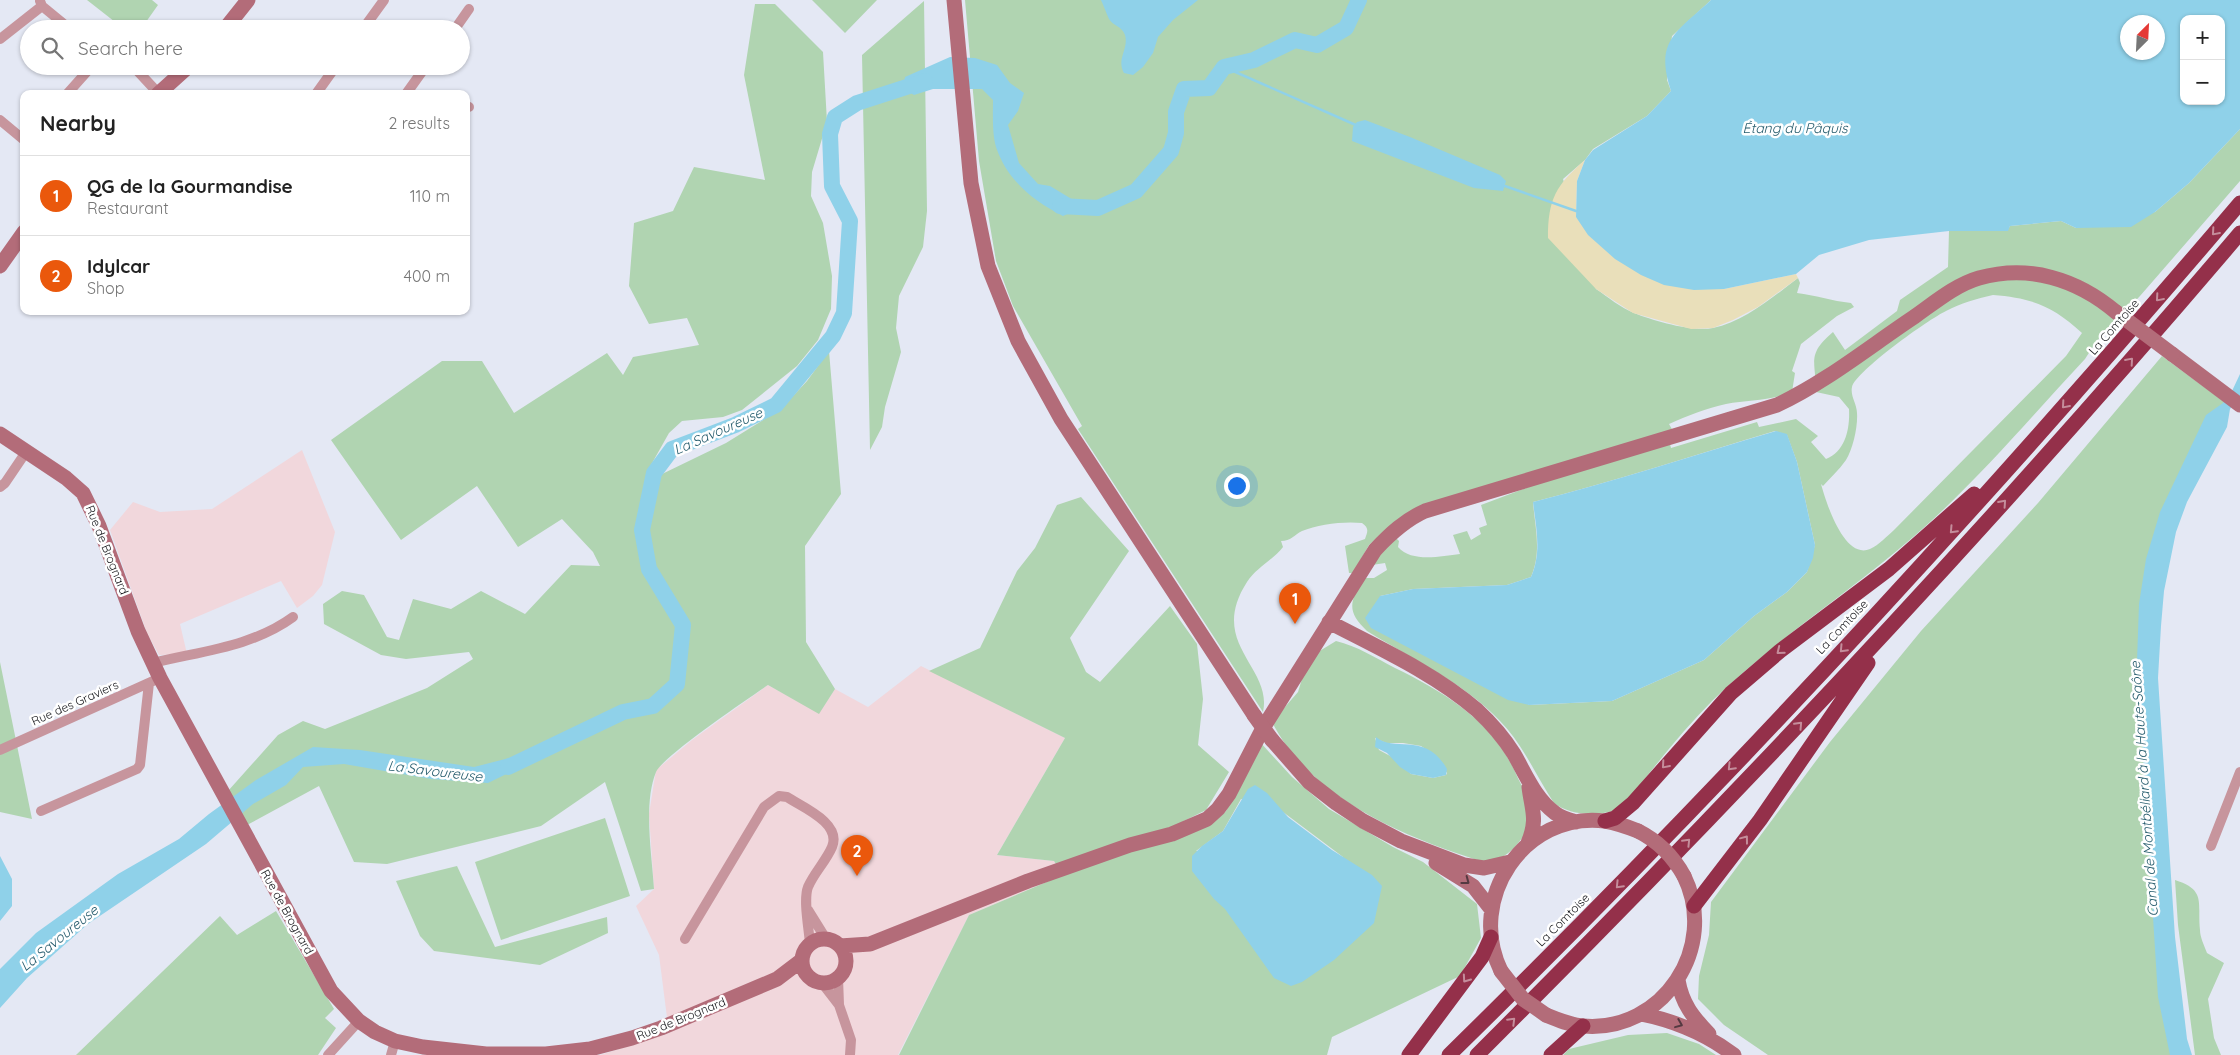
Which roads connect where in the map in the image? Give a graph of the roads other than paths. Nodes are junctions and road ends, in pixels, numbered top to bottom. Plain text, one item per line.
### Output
1 (248, 0) edge
2 (384, 0) edge
3 (954, 0) edge
4 (41, 3) edge
5 (470, 9) dead end
6 (22, 20) edge
7 (60, 20) edge
8 (233, 20) edge
9 (370, 20) edge
10 (462, 20) edge
11 (20, 21) edge
12 (0, 39) edge
13 (84, 75) edge
14 (143, 75) edge
15 (180, 75) edge
16 (330, 75) edge
17 (420, 75) edge
18 (71, 90) edge
19 (161, 90) edge
20 (165, 90) edge
21 (319, 90) edge
22 (409, 90) edge
23 (0, 120) edge
24 (20, 137) edge
25 (2240, 203) edge
26 (2240, 233) edge
27 (20, 238) edge
28 (0, 266) edge
29 (2240, 405) edge
30 (0, 434) edge
31 (2032, 442) junction
32 (26, 452) junction
33 (0, 487) edge
34 (293, 617) dead end
35 (1900, 617) junction
36 (1329, 622) junction
37 (153, 663) junction
38 (155, 680) junction
39 (0, 750) edge
40 (2240, 772) edge
41 (1529, 783) junction
42 (41, 811) dead end
43 (1605, 821) junction
44 (1576, 822) junction
45 (1528, 843) junction
46 (1410, 845) junction
47 (2211, 846) dead end
48 (1510, 862) junction
49 (1694, 906) junction
50 (808, 909) junction
51 (1491, 909) junction
52 (1490, 937) junction
53 (685, 939) dead end
54 (826, 939) junction
55 (810, 944) junction
56 (870, 944) junction
57 (840, 946) junction
58 (802, 960) junction
59 (846, 964) junction
60 (808, 976) junction
61 (838, 978) junction
62 (777, 979) junction
63 (1678, 980) junction
64 (822, 983) junction
65 (839, 1005) junction
66 (1641, 1014) junction
67 (359, 1021) junction
68 (1583, 1026) junction
69 (1715, 1041) junction
70 (393, 1048) edge
71 (328, 1055) edge
72 (514, 1055) edge
73 (850, 1055) edge
74 (1409, 1055) edge
75 (1449, 1055) edge
76 (1477, 1055) edge
77 (1551, 1055) edge
78 (1734, 1055) edge

1 - 8 street
2 - 9 street
3 - 46 street, bridge
4 - 6 street
4 - 7 street
5 - 10 street
11 - 12 street
13 - 18 street
14 - 19 street
15 - 20 street
16 - 21 street
17 - 22 street
23 - 24 street
25 -> 31 highway, La Comtoise
35 -> 26 highway
27 - 28 street
29 - 36 street, bridge
30 - 32 street, Rue de Brognard
31 -> 43 highway
31 -> 75 highway, La Comtoise
32 - 33 street
32 - 37 street, Rue de Brognard
34 - 37 street
49 -> 35 highway
76 -> 35 highway
36 - 41 street
36 - 56 street
37 - 38 street, Rue de Brognard
38 - 39 street, Rue des Graviers
38 - 42 street
38 - 67 street, Rue de Brognard
40 - 47 street
41 - 44 street
41 - 45 street
43 - 44 street
43 - 49 street, bridge
44 - 45 street
45 - 48 street
46 - 48 street
46 -> 51 street
48 - 51 street
49 - 63 street
50 - 53 street
50 - 54 street
50 - 55 street
51 - 52 street
52 - 68 street, bridge
52 -> 74 highway
54 - 55 street
54 - 57 street
55 - 58 street
56 - 57 street
56 - 59 street
57 - 59 street
58 - 60 street
58 - 62 street, Rue de Brognard
59 - 61 street
60 - 62 street, Rue de Brognard
60 - 64 street
61 - 64 street
61 - 65 street
62 - 72 street, Rue de Brognard
63 - 66 street
63 - 69 street
64 - 65 street
65 - 73 street
66 - 68 street
66 -> 69 street
67 - 70 street, Rue de Brognard
67 - 71 street
68 - 77 highway
69 - 78 street
70 - 72 street, Rue de Brognard

